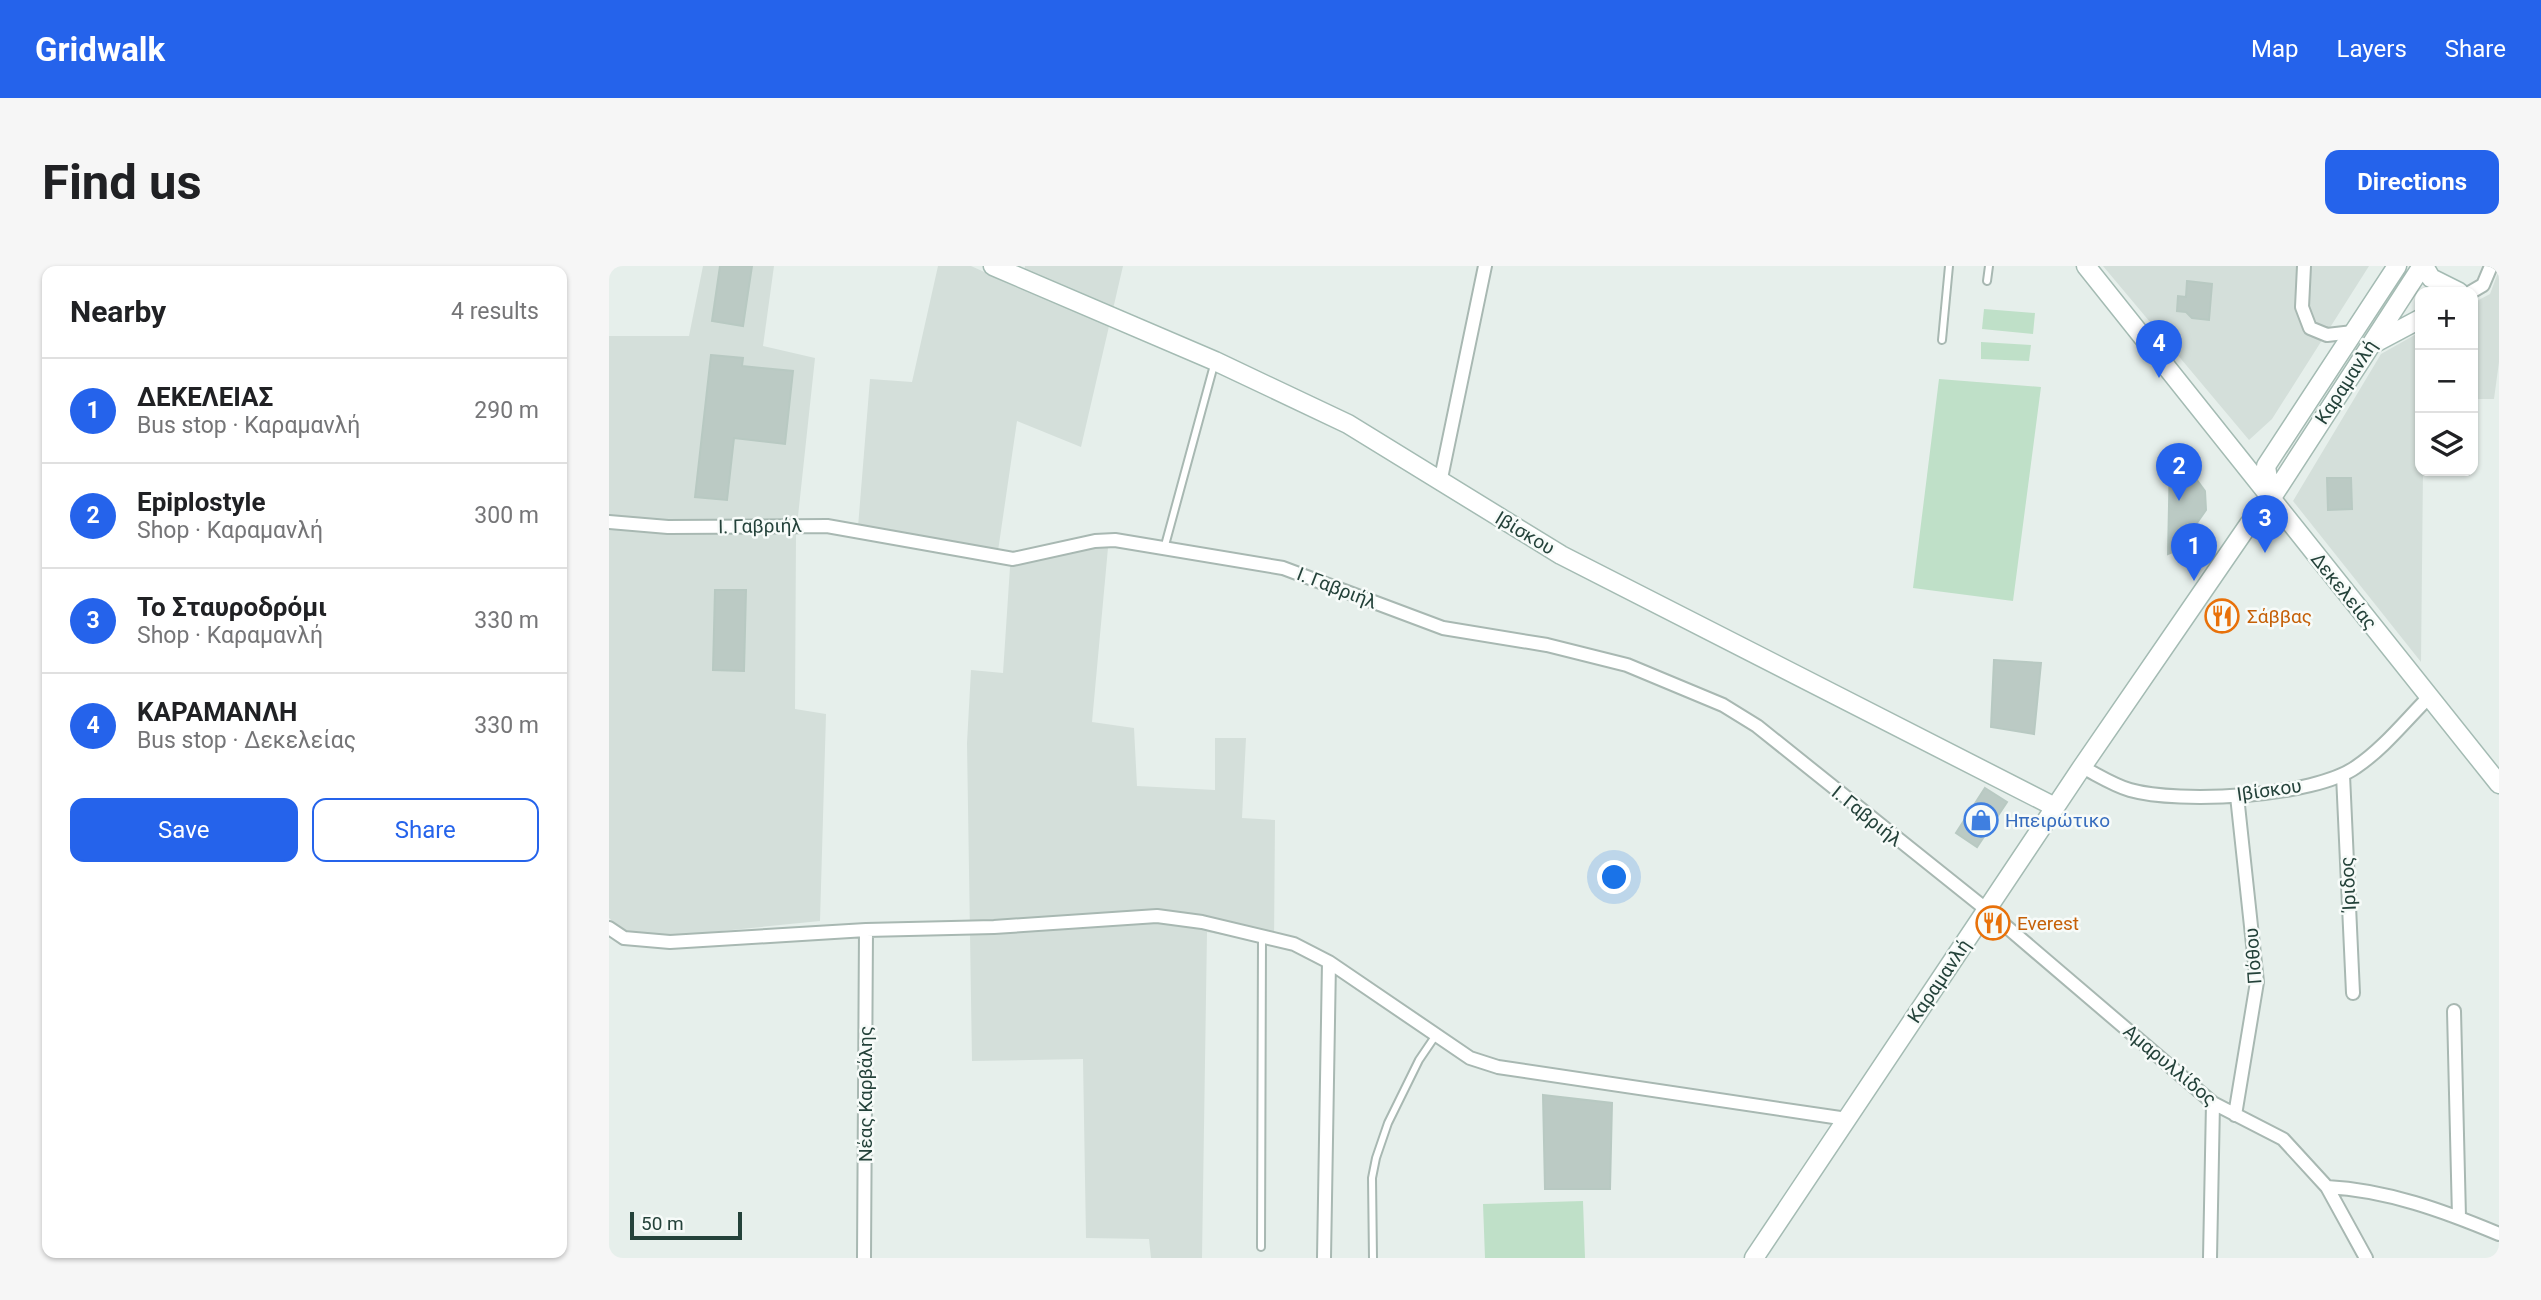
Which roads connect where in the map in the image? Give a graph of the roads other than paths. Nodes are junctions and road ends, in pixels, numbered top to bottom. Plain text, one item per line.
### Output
1 (993, 266) edge
2 (1485, 266) edge
3 (1949, 266) edge
4 (1989, 266) edge
5 (2304, 266) edge
6 (2397, 266) edge
7 (2423, 266) edge
8 (2491, 266) edge
9 (2093, 271) edge
10 (1987, 281) dead end
11 (2449, 287) edge
12 (2478, 288) edge
13 (2415, 322) edge
14 (2353, 332) junction
15 (1942, 340) dead end
16 (2370, 346) junction
17 (1215, 361) junction
18 (1440, 482) junction
19 (2271, 499) junction
20 (609, 522) edge
21 (1164, 549) junction
22 (2429, 697) junction
23 (2082, 767) junction
24 (2343, 775) junction
25 (2499, 784) edge
26 (2237, 796) junction
27 (2055, 807) junction
28 (1987, 910) junction
29 (609, 928) edge
30 (866, 930) junction
31 (1262, 935) junction
32 (1329, 962) junction
33 (2353, 993) dead end
34 (2454, 1011) dead end
35 (1436, 1035) junction
36 (2214, 1103) junction
37 (2235, 1115) junction
38 (1847, 1119) junction
39 (2327, 1188) junction
40 (2459, 1217) junction
41 (2499, 1234) edge
42 (1261, 1247) dead end
43 (864, 1258) edge
44 (1324, 1258) edge
45 (1373, 1258) edge
46 (1754, 1258) edge
47 (2210, 1258) edge
48 (2366, 1258) edge

1 - 17 main road, Ιβίσκου
2 - 18 street
3 - 15 lane
4 - 10 lane
5 - 14 street
6 - 14 main road, Καραμανλή
7 - 11 main road
7 - 16 main road, Καραμανλή
8 - 12 street
9 - 19 main road, Δεκελείας
13 - 16 main road
14 - 19 main road, Καραμανλή
16 - 19 main road, Καραμανλή
17 - 18 main road, Ιβίσκου
17 - 21 lane
18 - 27 main road, Ιβίσκου
19 - 22 main road, Δεκελείας
19 - 23 main road, Καραμανλή
20 - 21 street, Ι. Γαβριήλ
21 - 28 street, Ι. Γαβριήλ
22 - 24 street, Ιβίσκου
22 - 25 main road, Δεκελείας
23 - 26 street, Ιβίσκου
23 - 27 main road, Καραμανλή
24 - 26 street, Ιβίσκου
24 - 33 street, Ίριδος
26 - 37 street, Πόθου
27 - 28 main road, Καραμανλή
28 - 36 street, Αμαρυλλίδος
28 - 38 main road, Καραμανλή
29 - 30 street
30 - 31 street
30 - 43 street, Νέας Καρβάλης
31 - 32 street
31 - 42 lane
32 - 35 street
32 - 44 street
34 - 40 street
35 - 38 street
35 - 45 lane
36 - 37 street, Αμαρυλλίδος
36 - 47 street
37 - 39 street, Αμαρυλλίδος
38 - 46 main road, Καραμανλή
39 - 40 street
39 - 48 street, Αμαρυλλίδος
40 - 41 street

